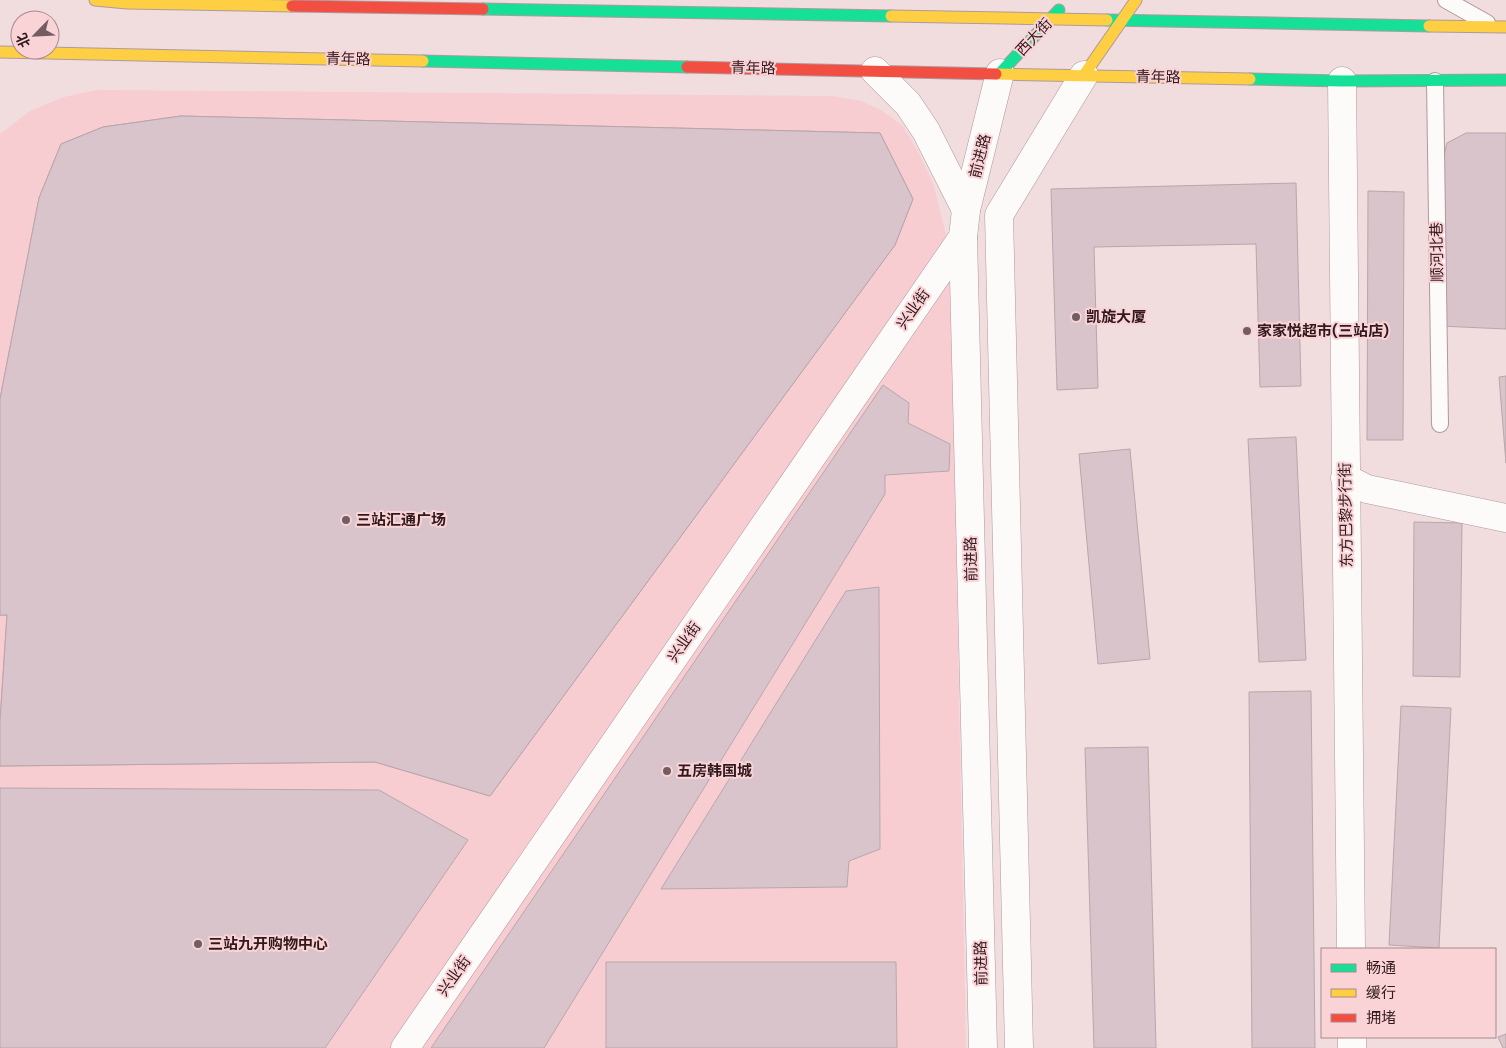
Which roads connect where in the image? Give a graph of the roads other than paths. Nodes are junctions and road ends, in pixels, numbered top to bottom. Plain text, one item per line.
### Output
1 (95, 0) edge
2 (1068, 0) edge
3 (1136, 0) edge
4 (1446, 0) edge
5 (1052, 18) junction
6 (1122, 19) junction
7 (1501, 27) edge
8 (0, 52) edge
9 (875, 71) junction
10 (1000, 74) junction
11 (1084, 75) junction
12 (1434, 80) junction
13 (1506, 80) edge
14 (1342, 81) junction
15 (966, 210) junction
16 (963, 237) junction
17 (1440, 424) dead end
18 (1345, 478) junction
19 (1506, 518) edge
20 (1350, 948) edge
21 (405, 1048) edge
22 (983, 1048) edge
23 (1019, 1048) edge

1 - 5 main road
2 - 5 main road, 西大街
3 - 6 main road
4 - 7 lane
5 - 6 main road
5 - 10 main road, 西大街
6 - 7 main road
6 - 11 main road
8 - 9 main road, 青年路
9 - 10 main road, 青年路
9 - 15 street
10 - 11 main road, 青年路
10 - 15 street, 前进路
11 - 14 main road, 青年路
11 - 23 street
12 - 13 main road, 青年路
12 - 14 main road, 青年路
12 - 17 lane, 顺河北巷
14 - 18 street, 东方巴黎步行街
15 - 16 street, 前进路
16 - 21 street, 兴业街
16 - 22 street, 前进路
18 - 19 street
18 - 20 street, 东方巴黎步行街

